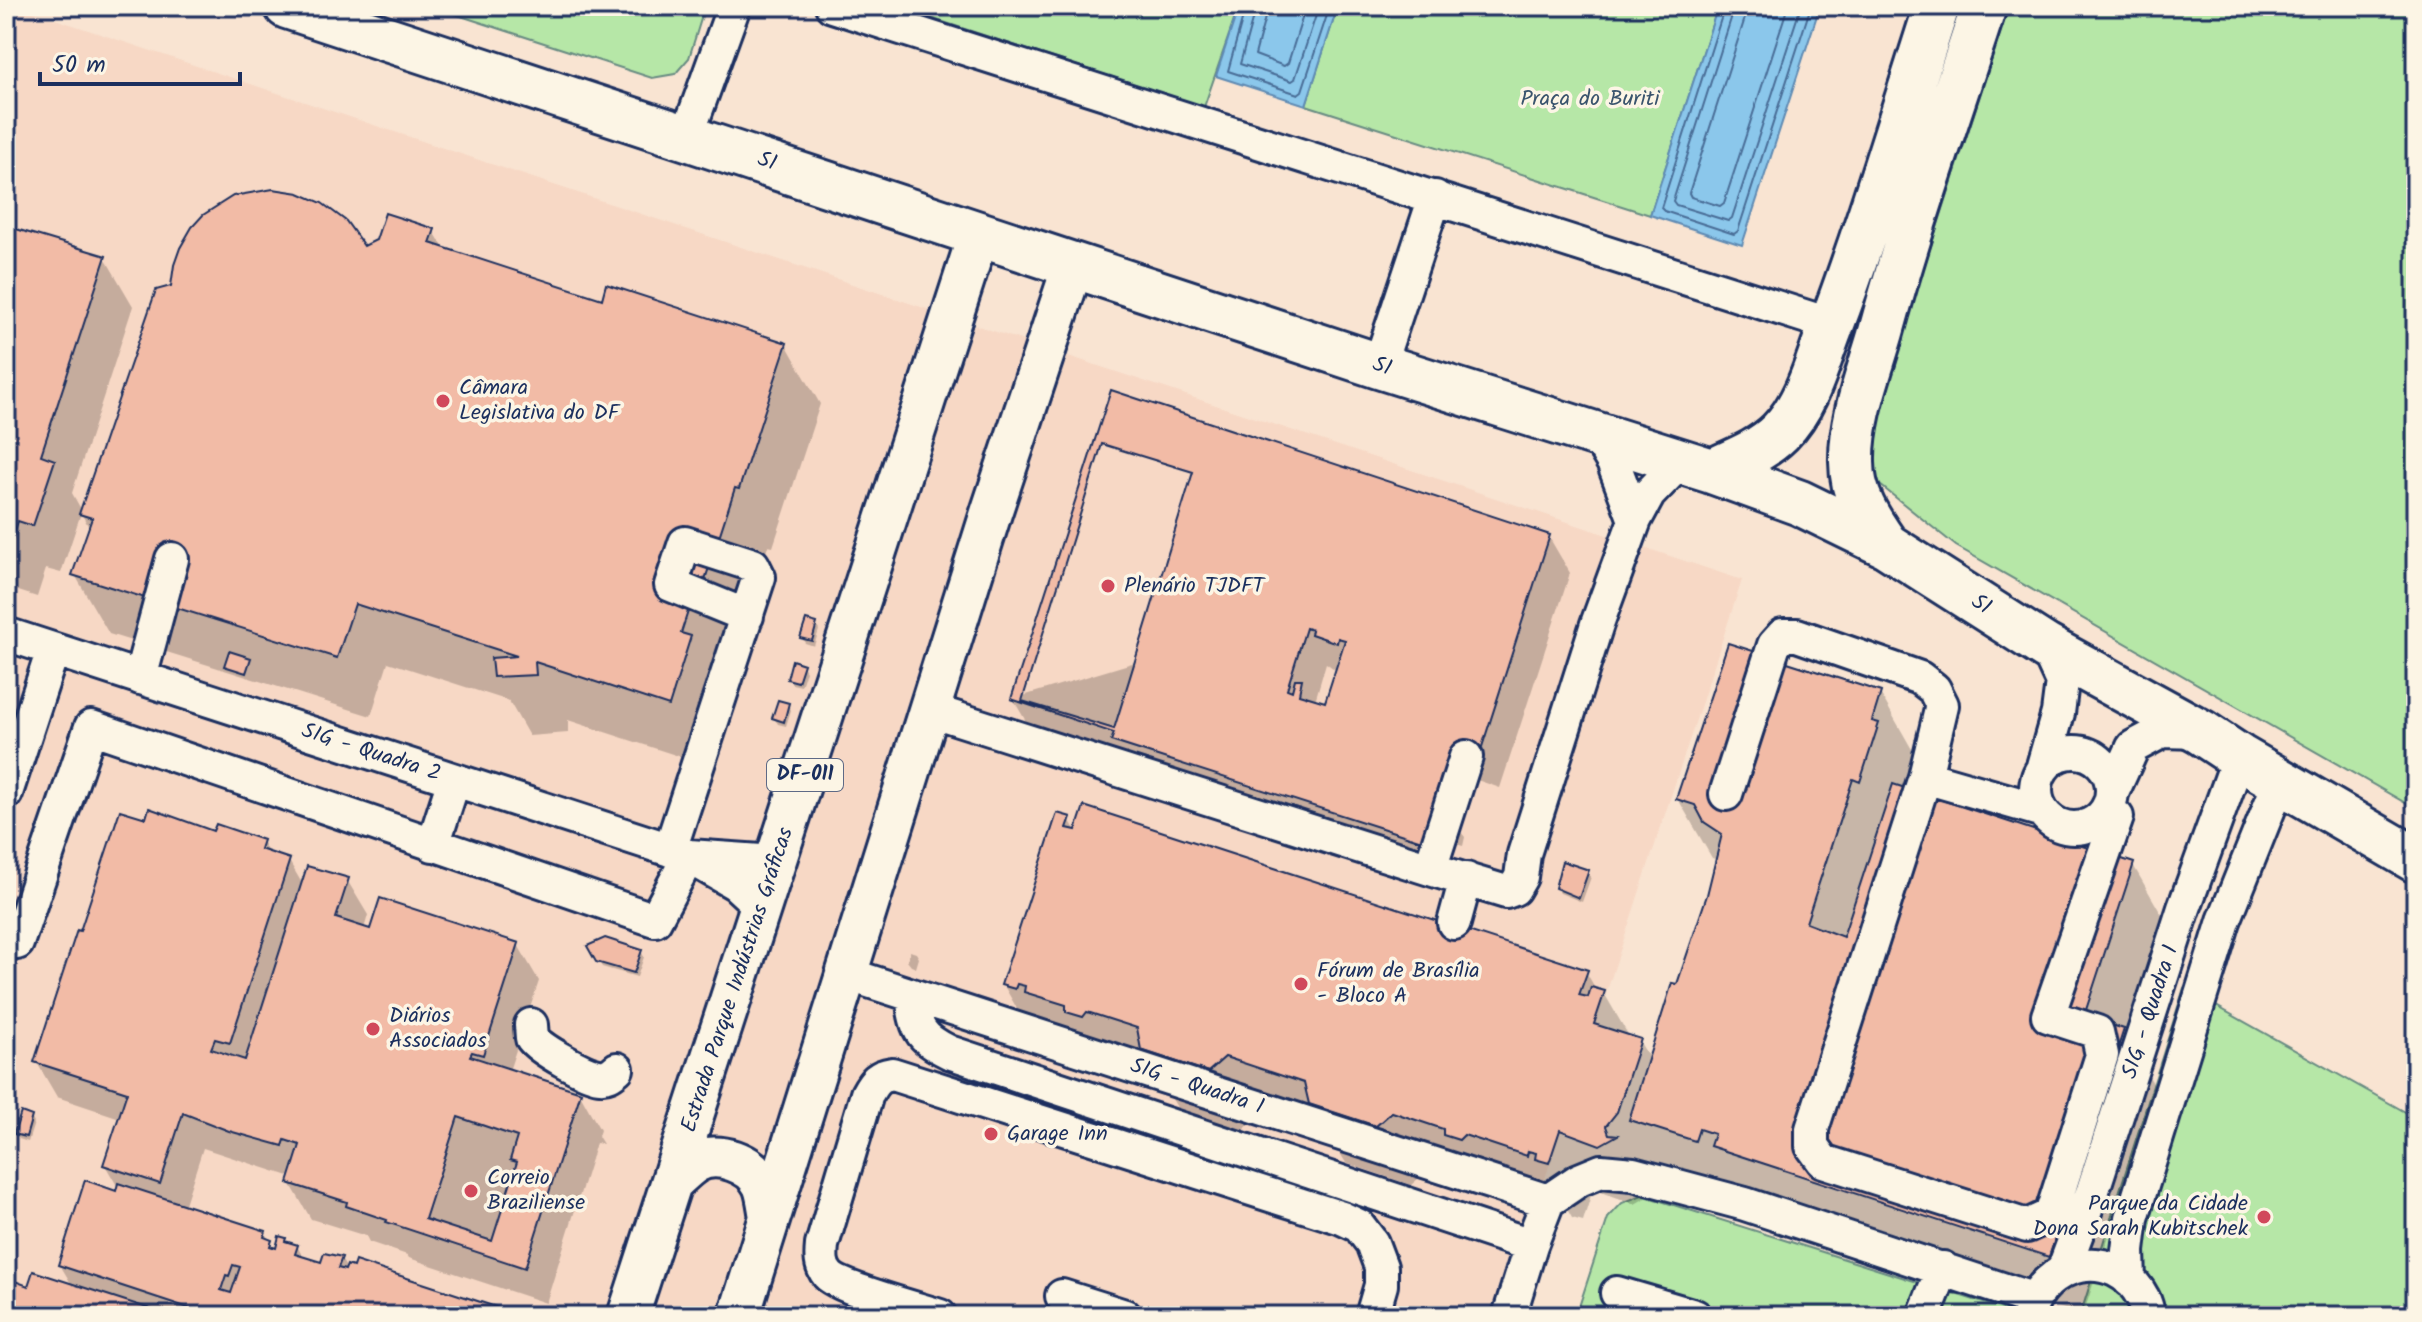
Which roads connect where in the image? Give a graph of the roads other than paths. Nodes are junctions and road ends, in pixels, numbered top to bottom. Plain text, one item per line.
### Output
1 (287, 6) edge
2 (734, 6) edge
3 (832, 6) edge
4 (1937, 6) edge
5 (1984, 6) edge
6 (687, 136) junction
7 (1435, 197) junction
8 (979, 233) junction
9 (1073, 266) junction
10 (1832, 325) junction
11 (1379, 366) junction
12 (1597, 435) junction
13 (1696, 466) junction
14 (1635, 520) junction
15 (1886, 545) junction
16 (172, 559) dead end
17 (747, 616) dead end
18 (6, 634) edge
19 (2046, 647) junction
20 (53, 650) junction
21 (140, 678) junction
22 (930, 710) junction
23 (2201, 732) junction
24 (1466, 757) dead end
25 (2239, 757) junction
26 (2043, 766) junction
27 (1925, 777) junction
28 (454, 780) junction
29 (2280, 781) junction
30 (6, 793) edge
31 (1726, 794) dead end
32 (2115, 805) junction
33 (2040, 810) junction
34 (433, 845) junction
35 (679, 853) junction
36 (2416, 860) edge
37 (777, 862) junction
38 (1430, 869) junction
39 (1466, 879) junction
40 (762, 908) junction
41 (1454, 923) dead end
42 (17, 943) dead end
43 (847, 974) junction
44 (912, 995) junction
45 (531, 1025) dead end
46 (617, 1069) dead end
47 (671, 1183) junction
48 (1548, 1201) junction
49 (770, 1217) junction
50 (1531, 1245) junction
51 (1943, 1268) junction
52 (2064, 1268) junction
53 (2129, 1280) junction
54 (1617, 1293) dead end
55 (2030, 1308) edge
56 (1376, 1313) edge
57 (628, 1316) edge
58 (739, 1316) edge
59 (940, 1316) edge
60 (1067, 1316) edge
61 (1125, 1316) edge
62 (1509, 1316) edge
63 (1695, 1316) edge
64 (1924, 1316) edge
65 (2149, 1316) edge

1 - 6 highway, S1
2 - 6 street
3 - 7 street
4 - 10 highway
5 - 15 highway
6 - 8 highway, S1
7 - 10 street
7 - 11 street
8 - 9 highway, S1
8 - 37 main road, Estrada Parque Indústrias Gráficas / DF-011
9 - 11 highway, S1
9 - 22 main road
10 - 13 highway
11 - 12 highway, S1
12 - 13 highway, S1
12 - 14 street
13 - 14 street
13 - 15 highway, S1
14 - 39 street
15 - 19 highway, S1
16 - 21 street
17 - 35 street
18 - 20 street, SIG - Quadra 2
19 - 23 highway, S1
19 - 26 street
20 - 21 street, SIG - Quadra 2
20 - 30 street
21 - 28 street, SIG - Quadra 2
22 - 38 street
22 - 43 main road
23 - 25 highway, S1
23 - 32 street
24 - 38 street
25 - 29 highway, S1
25 - 52 street, SIG - Quadra 1
26 - 32 street
26 - 33 street
27 - 31 street
27 - 32 street
27 - 33 street
28 - 34 street
28 - 35 street, SIG - Quadra 2
29 - 36 highway, S1
29 - 53 street, SIG - Quadra 1
32 - 33 street
34 - 35 street
34 - 42 street
35 - 37 street, SIG - Quadra 2
35 - 40 street, SIG - Quadra 2
37 - 40 main road, Estrada Parque Indústrias Gráficas / DF-011
38 - 39 street
39 - 41 street
40 - 47 main road, Estrada Parque Indústrias Gráficas / DF-011
43 - 44 street, SIG - Quadra 1
43 - 49 main road
44 - 48 street, SIG - Quadra 1
44 - 50 street
45 - 46 street
47 - 49 main road
47 - 57 main road, Estrada Parque Indústrias Gráficas / DF-011
48 - 50 street
48 - 51 street
49 - 58 main road
50 - 62 street
51 - 55 street
51 - 64 street
52 - 53 street
52 - 55 street
53 - 65 street
54 - 63 street
56 - 59 street
60 - 61 street

